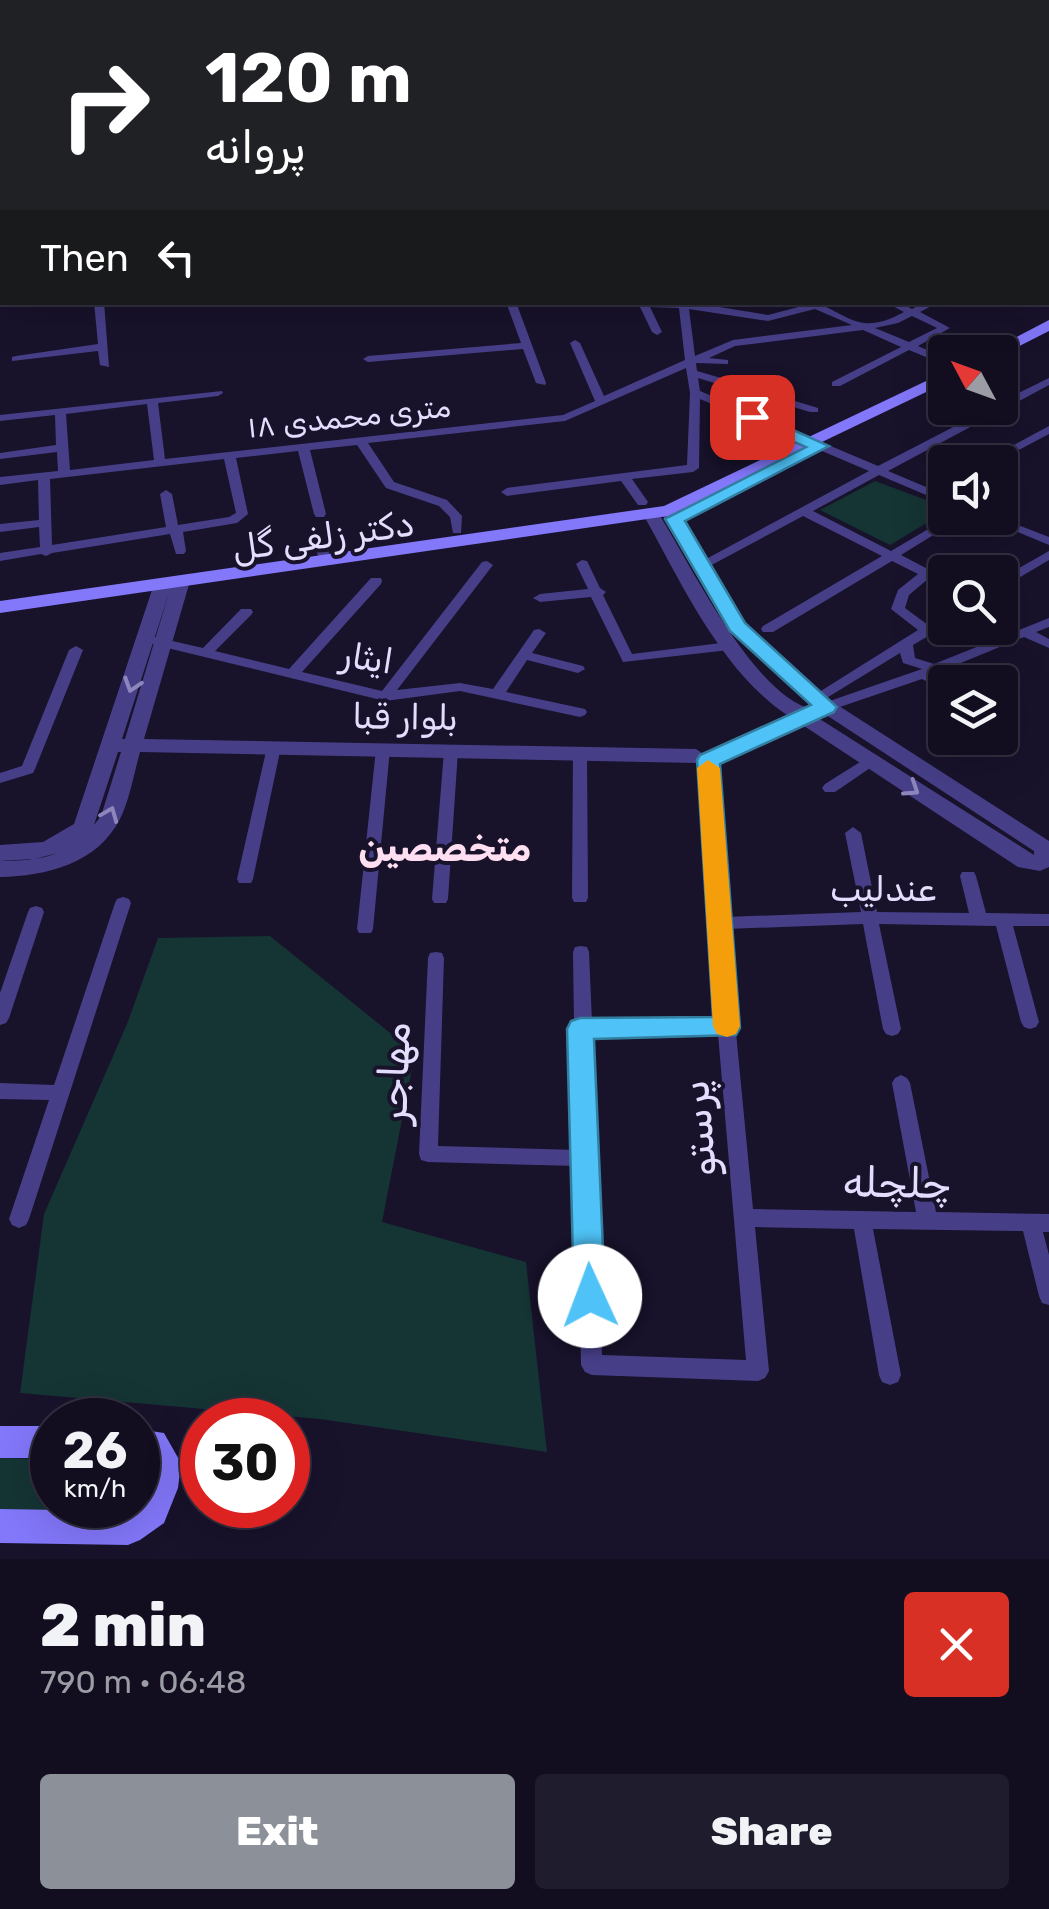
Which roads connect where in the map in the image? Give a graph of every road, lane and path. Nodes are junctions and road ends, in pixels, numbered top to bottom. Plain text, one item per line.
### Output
1 (99, 305) edge
2 (512, 305) edge
3 (644, 305) edge
4 (682, 305) edge
5 (688, 305) edge
6 (808, 305) edge
7 (813, 305) edge
8 (897, 305) edge
9 (929, 305) edge
10 (914, 313) junction
11 (768, 318) junction
12 (1049, 325) edge
13 (865, 327) junction
14 (657, 332) dead end
15 (1049, 334) edge
16 (786, 336) junction
17 (1018, 341) edge
18 (575, 344) dead end
19 (527, 346) junction
20 (102, 347) junction
21 (720, 348) junction
22 (912, 348) junction
23 (1018, 350) edge
24 (796, 351) dead end
25 (928, 355) edge
26 (16, 359) dead end
27 (368, 360) dead end
28 (724, 362) dead end
29 (104, 365) dead end
30 (693, 366) junction
31 (776, 376) dead end
32 (541, 383) dead end
33 (836, 384) dead end
34 (1047, 384) edge
35 (738, 386) junction
36 (928, 386) edge
37 (218, 393) dead end
38 (695, 393) junction
39 (928, 394) edge
40 (1018, 398) edge
41 (152, 400) junction
42 (602, 402) junction
43 (814, 410) dead end
44 (60, 411) junction
45 (0, 418) edge
46 (963, 425) edge
47 (1049, 429) edge
48 (245, 438) dead end
49 (360, 440) junction
50 (815, 444) junction
51 (1018, 446) edge
52 (303, 447) junction
53 (62, 448) junction
54 (252, 452) junction
55 (228, 455) junction
56 (0, 456) edge
57 (160, 463) junction
58 (876, 470) junction
59 (64, 474) junction
60 (44, 476) junction
61 (624, 477) junction
62 (0, 480) edge
63 (506, 492) dead end
64 (928, 492) edge
65 (166, 494) dead end
66 (802, 510) junction
67 (320, 514) dead end
68 (658, 514) junction
69 (45, 523) junction
70 (1049, 526) edge
71 (0, 528) edge
72 (1018, 529) edge
73 (175, 530) junction
74 (456, 530) dead end
75 (928, 533) edge
76 (316, 534) dead end
77 (1034, 535) junction
78 (1049, 541) edge
79 (180, 551) dead end
80 (46, 552) junction
81 (890, 554) junction
82 (1049, 555) edge
83 (0, 557) edge
84 (326, 561) junction
85 (582, 564) dead end
86 (701, 565) junction
87 (487, 566) dead end
88 (926, 574) joint
89 (1018, 574) edge
90 (376, 581) dead end
91 (170, 592) junction
92 (599, 592) junction
93 (540, 598) dead end
94 (0, 607) edge
95 (246, 612) dead end
96 (0, 615) edge
97 (1049, 622) edge
98 (768, 629) dead end
99 (928, 632) joint
100 (1024, 632) junction
101 (538, 633) dead end
102 (155, 641) junction
103 (1049, 644) edge
104 (906, 645) junction
105 (729, 646) junction
106 (76, 650) dead end
107 (206, 653) junction
108 (524, 656) junction
109 (944, 665) edge
110 (578, 669) dead end
111 (928, 670) edge
112 (928, 672) edge
113 (292, 674) junction
114 (498, 693) junction
115 (385, 696) junction
116 (821, 703) junction
117 (580, 712) dead end
118 (794, 714) junction
119 (124, 739) junction
120 (274, 747) junction
121 (383, 749) junction
122 (451, 750) junction
123 (580, 753) junction
124 (706, 753) junction
125 (868, 762) junction
126 (0, 778) edge
127 (830, 788) dead end
128 (853, 833) dead end
129 (1047, 851) edge
130 (0, 854) edge
131 (1025, 862) junction
132 (0, 869) edge
133 (1049, 872) edge
134 (968, 876) dead end
135 (245, 879) dead end
136 (580, 898) dead end
137 (440, 899) dead end
138 (123, 903) dead end
139 (36, 912) dead end
140 (870, 918) junction
141 (979, 919) junction
142 (1003, 920) junction
143 (1049, 920) edge
144 (717, 923) junction
145 (366, 929) dead end
146 (580, 952) dead end
147 (436, 958) dead end
148 (0, 1018) edge
149 (1030, 1022) dead end
150 (727, 1028) junction
151 (580, 1029) junction
152 (892, 1029) dead end
153 (901, 1083) dead end
154 (0, 1091) edge
155 (60, 1093) junction
156 (585, 1158) junction
157 (744, 1218) junction
158 (19, 1219) dead end
159 (862, 1220) junction
160 (928, 1221) junction
161 (1040, 1223) edge
162 (1049, 1296) edge
163 (890, 1376) dead end
164 (0, 1442) edge
165 (30, 1442) edge
166 (160, 1457) edge
167 (160, 1491) edge
168 (0, 1526) edge
169 (30, 1526) edge

1 - 20 street
2 - 19 street
3 - 14 street
4 - 30 street
5 - 11 street
6 - 11 street
7 - 13 street
8 - 10 street
9 - 10 street
10 - 13 street
10 - 22 street
11 - 21 street
12 - 17 main road
13 - 16 street
13 - 22 street
15 - 23 main road
16 - 21 street
16 - 24 street
18 - 42 street
19 - 27 street
19 - 32 street
20 - 26 street
20 - 29 street
21 - 30 street, ۱۸ متری محمدی
22 - 25 street
22 - 33 street
28 - 30 street
30 - 35 street
30 - 38 street
30 - 42 street, ۱۸ متری محمدی
31 - 35 street
34 - 40 street
35 - 43 street
36 - 50 main road
37 - 41 street
38 - 50 street
38 - 61 street
39 - 50 main road
41 - 44 street
41 - 57 street
42 - 49 street, ۱۸ متری محمدی
44 - 45 street
44 - 53 street
46 - 58 street
47 - 51 street
48 - 54 street
49 - 52 street, ۱۸ متری محمدی
49 - 74 street
50 - 58 street
50 - 68 main road
52 - 54 street, ۱۸ متری محمدی
52 - 67 street
53 - 56 street
53 - 59 street
54 - 55 street, ۱۸ متری محمدی
55 - 57 street, ۱۸ متری محمدی
55 - 73 street
57 - 59 street, ۱۸ متری محمدی
58 - 64 street
58 - 66 street
59 - 60 street, ۱۸ متری محمدی
60 - 62 street, ۱۸ متری محمدی
60 - 69 street
61 - 63 street
61 - 68 street
65 - 73 street
66 - 81 street
66 - 86 street
68 - 84 main road, دکتر زلفی گل
68 - 86 street
68 - 91 main road, دکتر زلفی گل
68 - 105 street
69 - 71 street
69 - 80 street
70 - 77 street
72 - 77 street
73 - 79 street
73 - 80 street
75 - 81 street
76 - 84 street
77 - 78 street
80 - 83 street
81 - 88 street
81 - 98 street
82 - 89 street
84 - 91 main road, دکتر زلفی گل
85 - 92 street
86 - 116 street
87 - 115 street
88 - 99 street
90 - 113 street
91 - 94 main road, دکتر زلفی گل
91 - 96 main road, دکتر زلفی گل
91 - 102 street
92 - 93 street
92 - 105 street
95 - 107 street
97 - 100 street
99 - 104 street
100 - 103 street
100 - 109 street
101 - 108 street
102 - 107 street, ایثار
102 - 119 street
104 - 111 street
104 - 116 street
105 - 118 street
106 - 126 street
107 - 113 street, ایثار
108 - 110 street
108 - 114 street
112 - 116 street
113 - 115 street, ایثار
114 - 115 street, ایثار
114 - 117 street, ایثار
116 - 118 street, بلوار قبا
116 - 129 street
118 - 124 street, بلوار قبا
118 - 125 street
119 - 120 street, بلوار قبا
119 - 124 street, بلوار قبا
119 - 130 street
132 -> 119 street
120 - 121 street, بلوار قبا
120 - 135 street
121 - 122 street, بلوار قبا
121 - 145 street
122 - 123 street, بلوار قبا
122 - 137 street
123 - 124 street, بلوار قبا
123 - 136 street
124 - 144 street, پرستو
125 - 127 street
125 -> 131 street
128 - 140 street
129 - 131 street
131 - 133 street
134 - 141 street
138 - 155 street
139 - 148 street
140 - 141 street, عندلیب
140 - 144 street, عندلیب
140 - 152 street
141 - 142 street, عندلیب
142 - 143 street, عندلیب
142 - 149 street
144 - 150 street, پرستو
146 - 151 street
147 - 156 street, مهاجر
150 - 151 street
150 - 157 street, پرستو
151 - 156 street
153 - 160 street
154 - 155 street
155 - 158 street
156 - 157 street, پرستو
157 - 159 street, چلچله
159 - 160 street, چلچله
159 - 163 street
160 - 161 street, چلچله
161 - 162 street
164 - 165 main road
166 - 167 main road
168 - 169 main road

